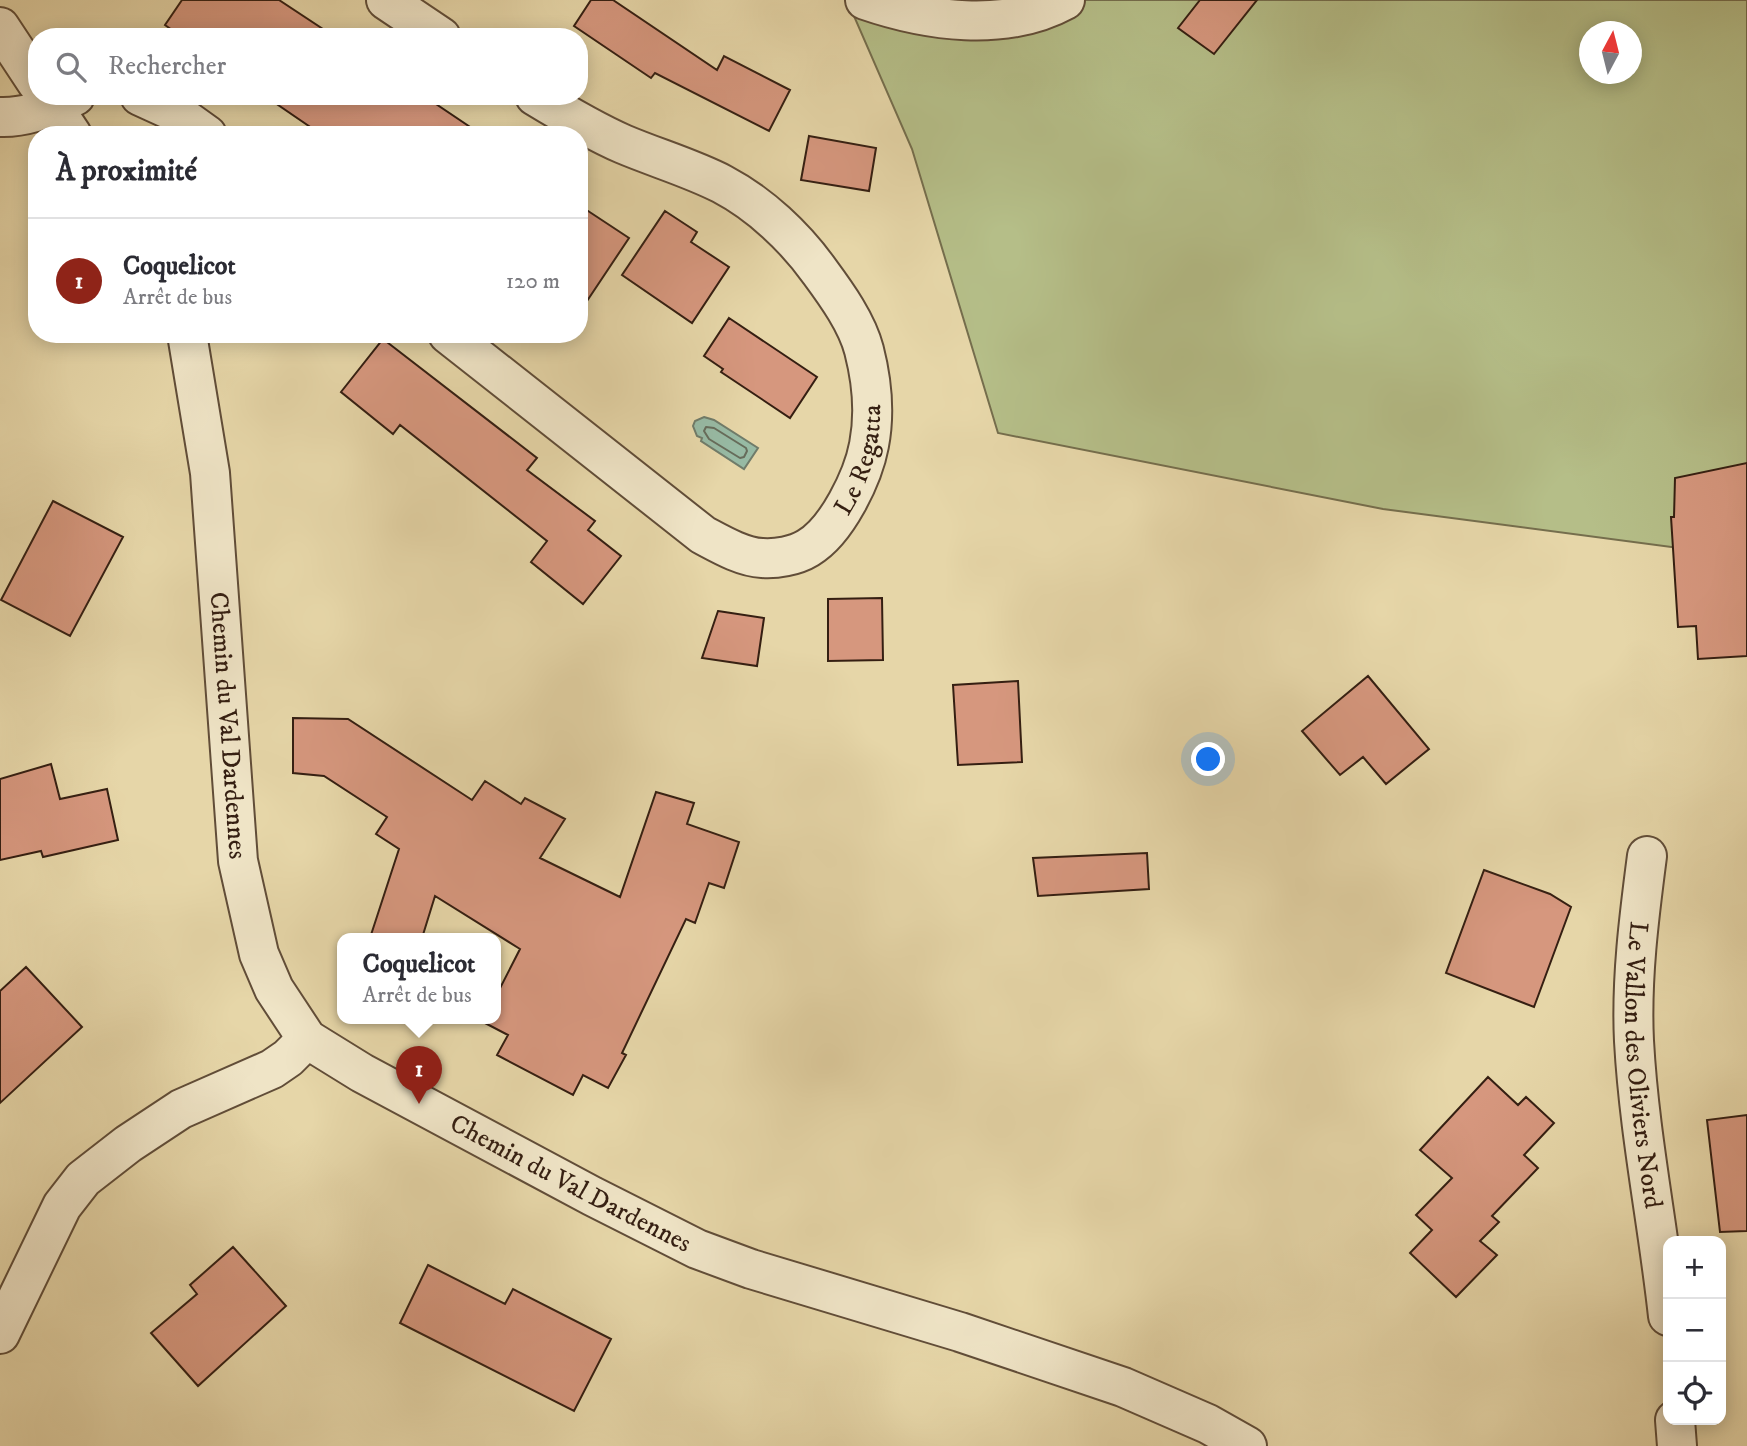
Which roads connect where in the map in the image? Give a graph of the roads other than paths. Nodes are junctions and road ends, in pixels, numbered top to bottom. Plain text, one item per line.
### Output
1 (386, 0) edge
2 (865, 0) edge
3 (1065, 0) edge
4 (0, 27) edge
5 (428, 28) edge
6 (28, 65) edge
7 (51, 105) edge
8 (160, 105) edge
9 (551, 105) edge
10 (0, 117) edge
11 (194, 126) edge
12 (189, 343) edge
13 (459, 343) edge
14 (1647, 856) dead end
15 (307, 1039) junction
16 (8, 1295) edge
17 (1666, 1299) edge
18 (0, 1334) edge
19 (1675, 1425) edge
20 (1247, 1446) edge
21 (1677, 1446) edge

1 - 5 street
2 - 3 street
4 - 6 street
7 - 10 street
8 - 11 street
9 - 13 street, Le Regatta
12 - 15 street, Chemin du Val Dardennes
14 - 17 street, Le Vallon des Oliviers Nord
15 - 16 street
15 - 20 street, Chemin du Val Dardennes
16 - 18 street
19 - 21 street

